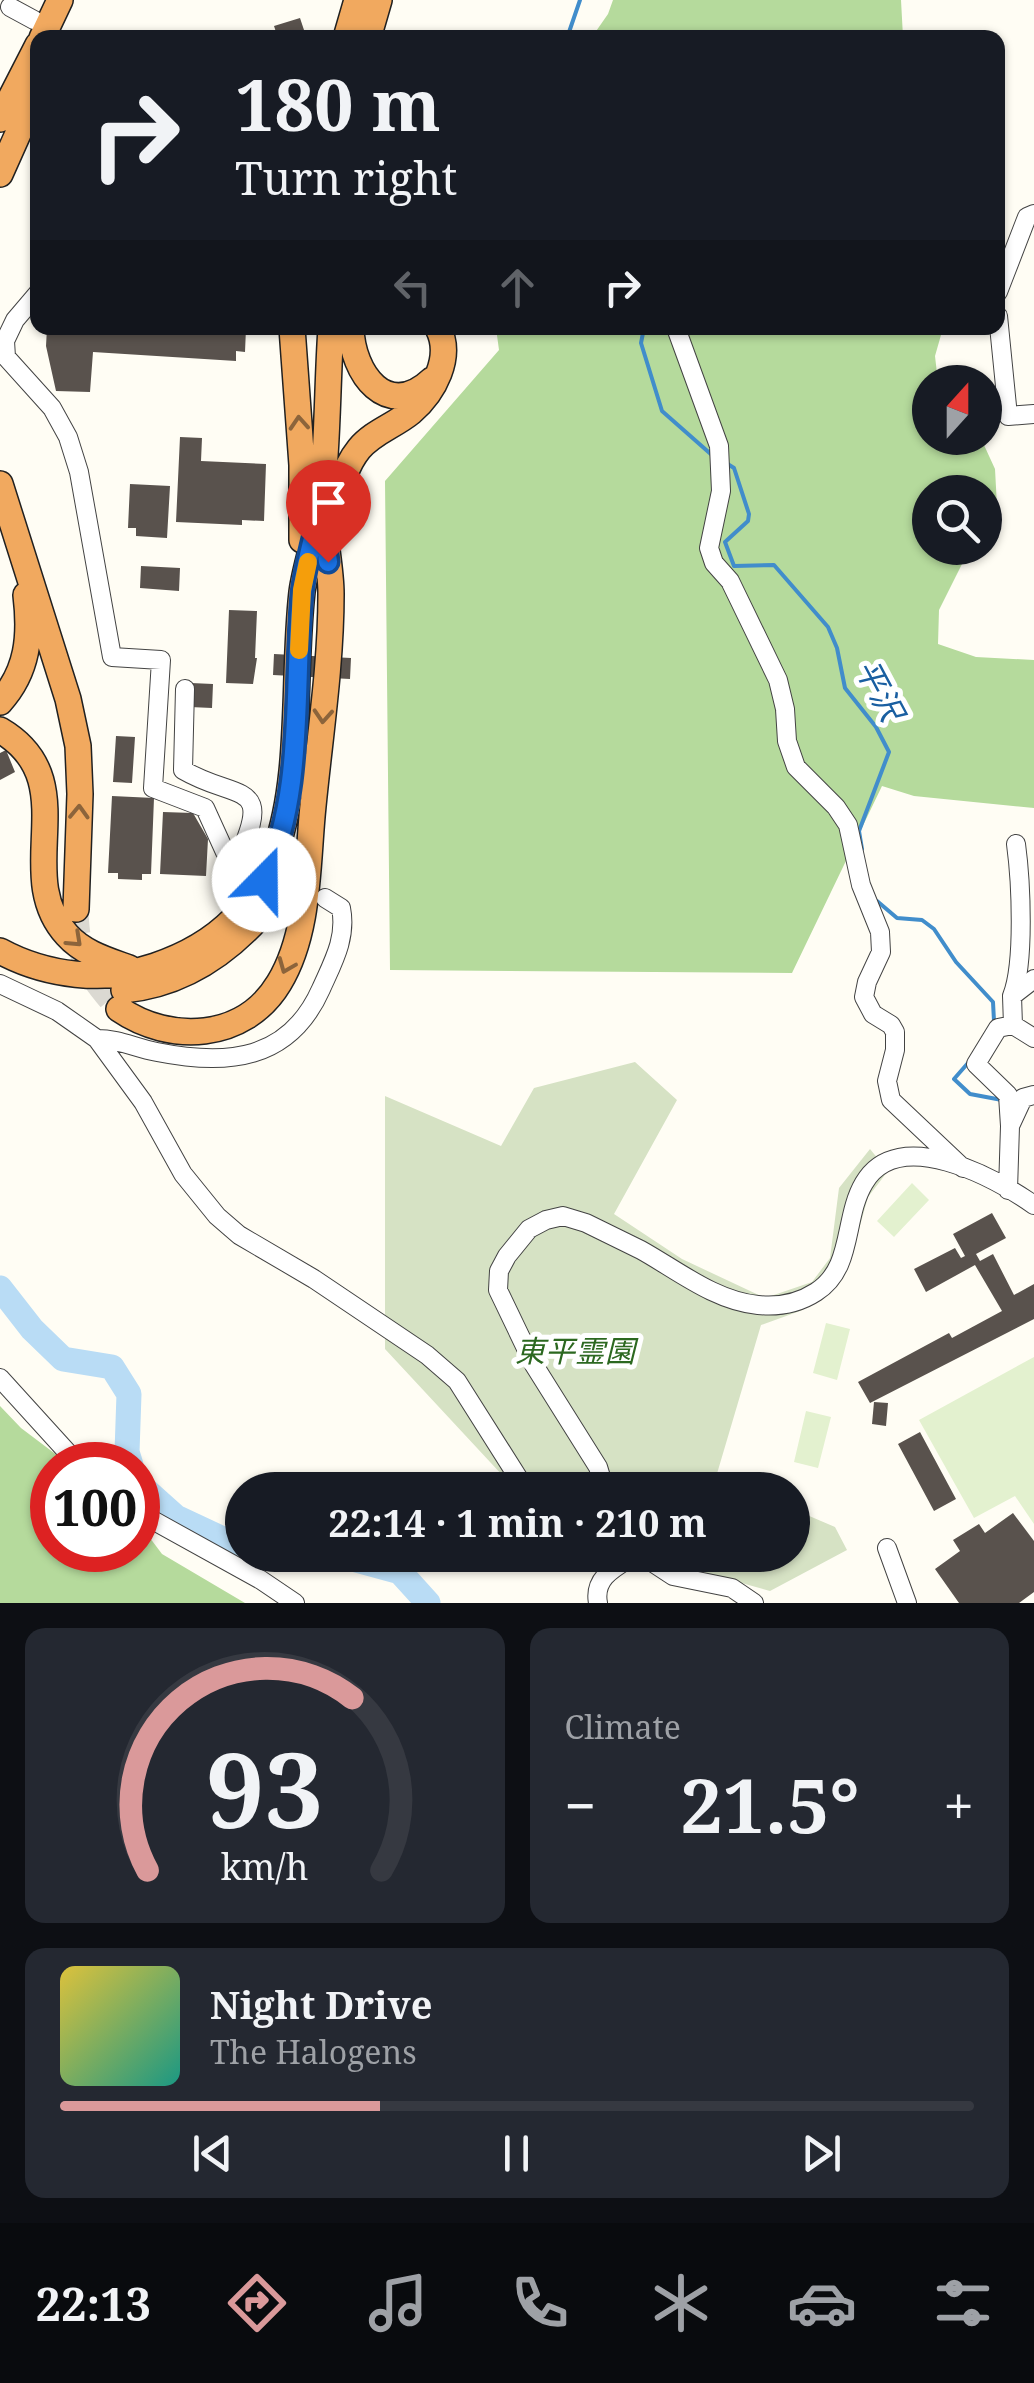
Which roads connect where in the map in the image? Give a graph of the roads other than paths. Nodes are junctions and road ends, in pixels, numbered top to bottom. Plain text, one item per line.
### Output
1 (60, 0) edge
2 (75, 0) edge
3 (357, 0) edge
4 (380, 0) edge
5 (10, 7) dead end
6 (34, 30) edge
7 (41, 30) edge
8 (63, 30) edge
9 (348, 30) edge
10 (371, 30) edge
11 (30, 52) edge
12 (30, 107) edge
13 (0, 120) edge
14 (0, 174) edge
15 (1034, 214) edge
16 (1005, 274) edge
17 (30, 299) edge
18 (293, 335) edge
19 (330, 335) edge
20 (352, 335) edge
21 (440, 335) edge
22 (679, 335) edge
23 (1000, 335) edge
24 (441, 369) junction
25 (1034, 414) edge
26 (0, 484) edge
27 (321, 504) junction
28 (19, 538) junction
29 (302, 590) junction
30 (331, 592) junction
31 (185, 689) dead end
32 (0, 702) edge
33 (0, 730) edge
34 (317, 767) junction
35 (1016, 844) dead end
36 (238, 858) junction
37 (258, 868) tunnel mouth
38 (325, 898) tunnel mouth
39 (76, 909) tunnel mouth
40 (0, 935) edge
41 (0, 951) edge
42 (0, 966) edge
43 (59, 971) junction
44 (138, 971) junction
45 (1034, 979) edge
46 (0, 984) edge
47 (1012, 996) junction
48 (119, 1008) tunnel mouth
49 (1013, 1025) junction
50 (1034, 1038) edge
51 (96, 1040) junction
52 (1017, 1105) edge
53 (963, 1168) junction
54 (1008, 1190) junction
55 (1034, 1205) edge
56 (0, 1378) edge
57 (58, 1442) edge
58 (514, 1472) edge
59 (600, 1472) edge
60 (160, 1524) edge
61 (887, 1548) dead end
62 (613, 1572) edge
63 (666, 1572) edge
64 (295, 1603) edge
65 (598, 1603) edge
66 (754, 1603) edge
67 (907, 1603) edge

1 - 7 highway
2 - 8 highway
3 - 9 highway
4 - 10 highway
5 - 6 street
11 - 13 highway
12 - 14 highway
15 - 16 street
17 - 36 street
29 -> 18 highway
19 - 27 highway
20 - 24 highway
21 - 24 highway
22 - 53 street
23 - 25 street
24 - 30 highway
26 - 28 highway
27 - 29 highway
27 - 30 highway
28 - 32 highway
39 -> 28 highway
29 - 44 highway
30 -> 34 highway
31 - 36 street
33 -> 44 highway
34 - 42 highway
34 -> 48 highway
35 - 47 street
36 - 37 street
38 - 51 street
40 - 43 highway
41 - 43 highway
43 - 44 highway
45 - 47 street
46 - 51 street
47 - 49 street
49 - 50 street
49 - 52 street
51 - 58 street
52 - 54 street
53 - 54 street
53 - 59 street
54 - 55 street
56 - 57 street
60 - 64 street
61 - 67 street
62 - 65 street
63 - 66 street

